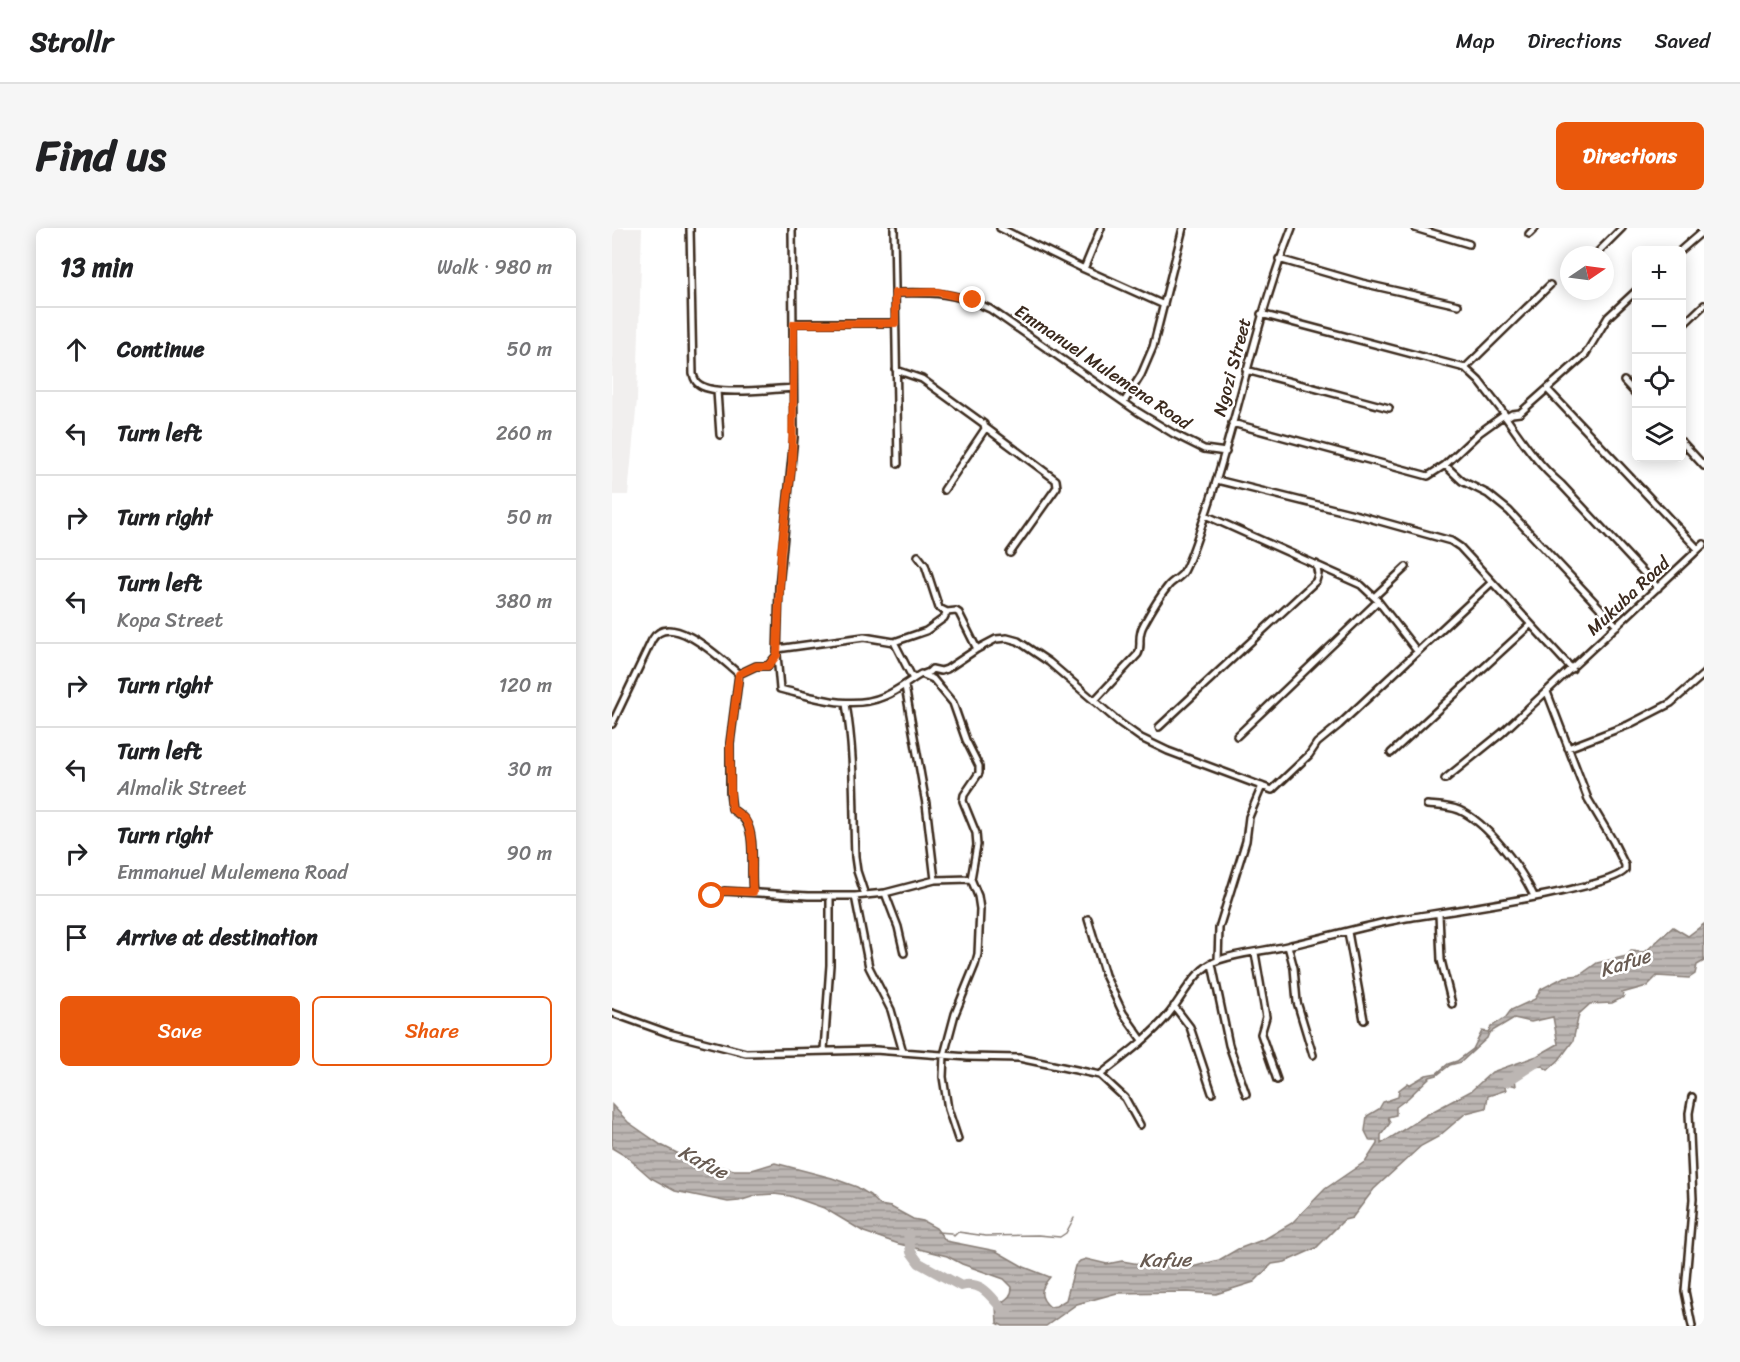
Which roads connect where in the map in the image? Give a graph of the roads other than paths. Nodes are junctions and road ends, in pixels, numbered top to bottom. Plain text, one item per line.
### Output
1 (690, 228) edge
2 (792, 228) edge
3 (894, 228) edge
4 (1000, 228) edge
5 (1101, 228) edge
6 (1183, 228) edge
7 (1292, 228) edge
8 (1415, 228) edge
9 (1535, 228) edge
10 (1622, 228) edge
11 (1704, 230) edge
12 (1529, 234) dead end
13 (1469, 244) dead end
14 (1604, 246) edge
15 (1686, 246) edge
16 (1279, 259) junction
17 (1084, 269) junction
18 (1550, 285) dead end
19 (895, 293) junction
20 (1632, 295) edge
21 (1164, 305) junction
22 (1704, 305) edge
23 (1458, 306) dead end
24 (1262, 314) junction
25 (1686, 322) edge
26 (895, 323) junction
27 (794, 324) junction
28 (1466, 368) junction
29 (896, 370) junction
30 (1246, 370) junction
31 (1624, 381) dead end
32 (793, 388) junction
33 (1547, 389) junction
34 (1632, 390) edge
35 (717, 391) junction
36 (1124, 402) junction
37 (1389, 408) dead end
38 (1505, 416) junction
39 (1232, 423) junction
40 (985, 427) junction
41 (720, 435) dead end
42 (1686, 446) edge
43 (1226, 452) junction
44 (898, 464) dead end
45 (1445, 465) junction
46 (1704, 466) edge
47 (1217, 480) junction
48 (944, 490) dead end
49 (1205, 515) junction
50 (1704, 544) edge
51 (1698, 549) junction
52 (1011, 553) dead end
53 (918, 556) dead end
54 (1316, 564) junction
55 (1406, 567) dead end
56 (1491, 583) junction
57 (1658, 588) junction
58 (1376, 599) junction
59 (947, 612) junction
60 (1530, 625) junction
61 (1617, 626) junction
62 (894, 642) junction
63 (977, 649) junction
64 (1417, 651) junction
65 (777, 652) junction
66 (1572, 669) junction
67 (739, 674) junction
68 (921, 674) junction
69 (1704, 674) edge
70 (913, 679) junction
71 (905, 686) junction
72 (1547, 692) junction
73 (1094, 700) junction
74 (846, 704) junction
75 (612, 724) edge
76 (1159, 727) dead end
77 (1237, 736) dead end
78 (1568, 748) junction
79 (1391, 753) dead end
80 (1445, 779) dead end
81 (1262, 786) junction
82 (1426, 806) dead end
83 (971, 879) junction
84 (935, 880) junction
85 (753, 892) junction
86 (885, 893) junction
87 (865, 895) junction
88 (712, 896) dead end
89 (1534, 896) junction
90 (830, 897) junction
91 (855, 897) junction
92 (1439, 914) junction
93 (1088, 919) dead end
94 (1348, 932) junction
95 (1288, 946) junction
96 (904, 953) dead end
97 (1256, 953) junction
98 (1218, 960) junction
99 (1212, 964) junction
100 (1452, 1004) dead end
101 (1174, 1006) junction
102 (612, 1013) edge
103 (1364, 1020) dead end
104 (1142, 1040) junction
105 (824, 1050) junction
106 (903, 1053) junction
107 (944, 1055) junction
108 (1313, 1055) dead end
109 (1100, 1075) junction
110 (1277, 1080) dead end
111 (1212, 1094) dead end
112 (1246, 1094) dead end
113 (1692, 1097) dead end
114 (1140, 1125) dead end
115 (958, 1139) dead end
116 (1692, 1326) edge

1 - 35 street
2 - 27 street
3 - 19 street
4 - 17 street
5 - 17 street
6 - 21 street
7 - 16 street, Ngozi Street
8 - 13 street
9 - 12 street
10 - 14 street
11 - 15 street
16 - 23 street
16 - 24 street, Ngozi Street
17 - 21 street
18 - 28 street
19 - 26 street
19 - 36 street, Emmanuel Mulemena Road
20 - 33 street
21 - 36 street
22 - 25 street
24 - 28 street
24 - 30 street, Ngozi Street
26 - 27 street
26 - 29 street
27 - 32 street
28 - 38 street
29 - 40 street
29 - 44 street
30 - 37 street
30 - 39 street, Ngozi Street
31 - 34 street
32 - 35 street
32 - 65 street
33 - 38 street
33 - 51 street
35 - 41 street
36 - 43 street, Emmanuel Mulemena Road
38 - 45 street
38 - 57 street
39 - 43 street, Ngozi Street
39 - 45 street
40 - 48 street
40 - 52 street
42 - 46 street
43 - 47 street, Ngozi Street
45 - 61 street
47 - 49 street, Ngozi Street
47 - 56 street
49 - 54 street
49 - 73 street, Ngozi Street
50 - 51 street, Mukuba Road
51 - 57 street, Mukuba Road
53 - 59 street
54 - 58 street
54 - 76 street
55 - 58 street
56 - 60 street
56 - 64 street
57 - 61 street, Mukuba Road
58 - 64 street
58 - 77 street
59 - 62 street
59 - 63 street
60 - 66 street
60 - 79 street
61 - 66 street, Mukuba Road
62 - 65 street
62 - 70 street
63 - 68 street
63 - 73 street
64 - 81 street
65 - 67 street
65 - 74 street
66 - 72 street, Mukuba Road
67 - 75 street
67 - 85 street
68 - 70 street
68 - 83 street
69 - 78 street
70 - 71 street
71 - 74 street
71 - 84 street
72 - 78 street
72 - 80 street, Mukuba Road
73 - 81 street
74 - 87 street
78 - 89 street
81 - 98 street
82 - 89 street
83 - 84 street
83 - 107 street
84 - 86 street
85 - 88 street
85 - 90 street
86 - 87 street
86 - 96 street
87 - 91 street
89 - 92 street
90 - 91 street
90 - 105 street
91 - 106 street
92 - 94 street
92 - 100 street
93 - 104 street
94 - 95 street
94 - 103 street
95 - 97 street
95 - 108 street
97 - 98 street
97 - 110 street
98 - 99 street
99 - 101 street
99 - 112 street
101 - 104 street
101 - 111 street
102 - 105 street
104 - 109 street
105 - 106 street
106 - 107 street
107 - 109 street
107 - 115 street
109 - 114 street
113 - 116 street

